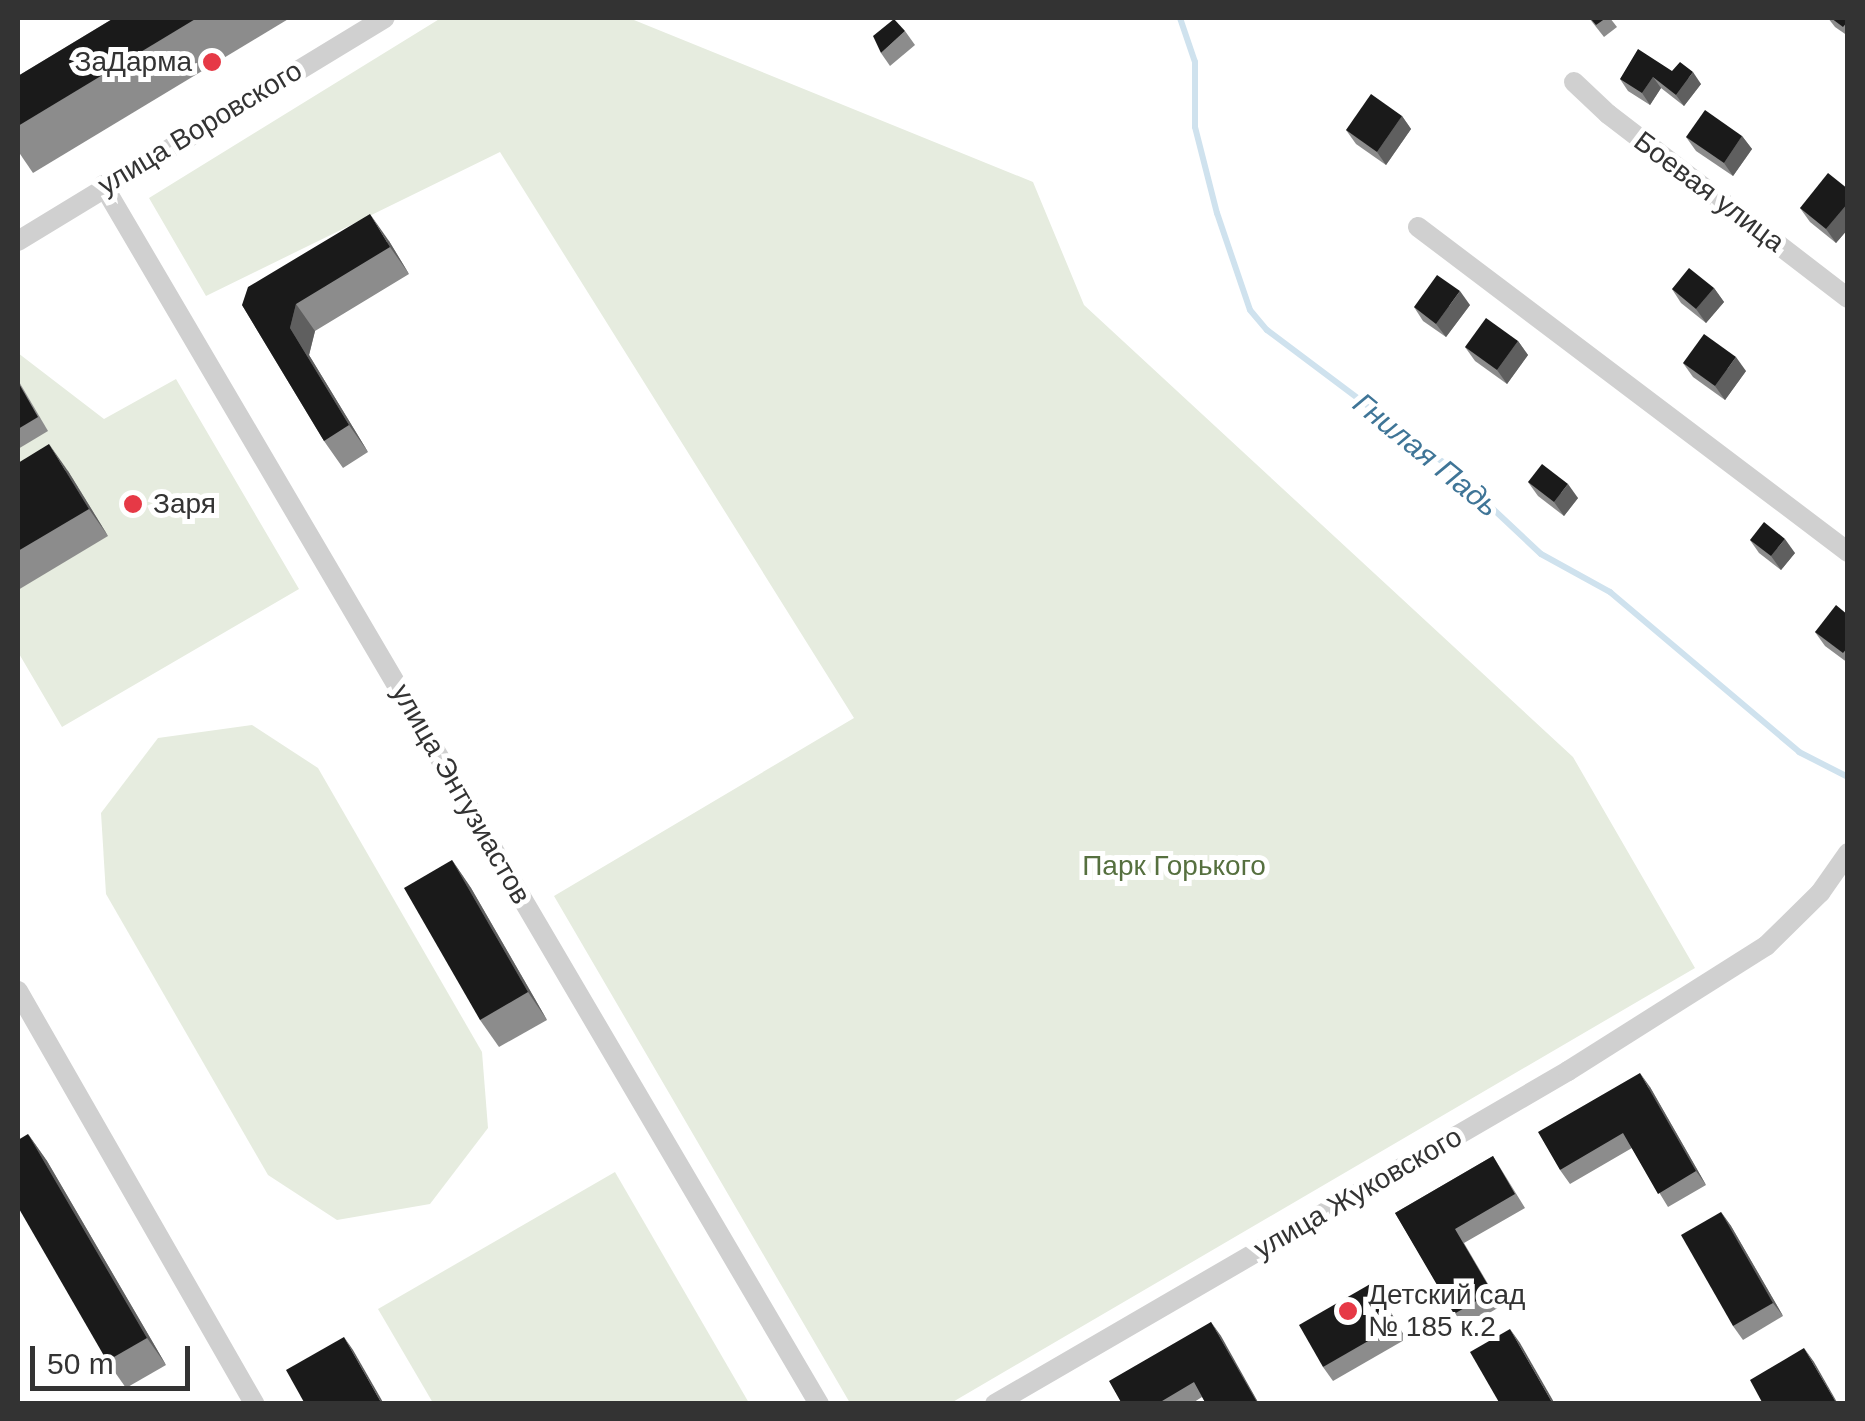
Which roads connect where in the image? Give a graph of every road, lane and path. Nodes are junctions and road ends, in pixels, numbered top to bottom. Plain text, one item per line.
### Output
1 (384, 18) edge
2 (1574, 82) dead end
3 (103, 185) junction
4 (1418, 227) dead end
5 (18, 241) edge
6 (1848, 298) edge
7 (1848, 552) edge
8 (1848, 853) edge
9 (18, 991) edge
10 (255, 1404) edge
11 (819, 1404) edge
12 (995, 1404) edge

1 - 3 street, улица Воровского
2 - 6 street, Боевая улица
3 - 5 street, улица Воровского
3 - 11 street, улица Энтузиастов
4 - 7 street
8 - 12 street, улица Жуковского
9 - 10 street

